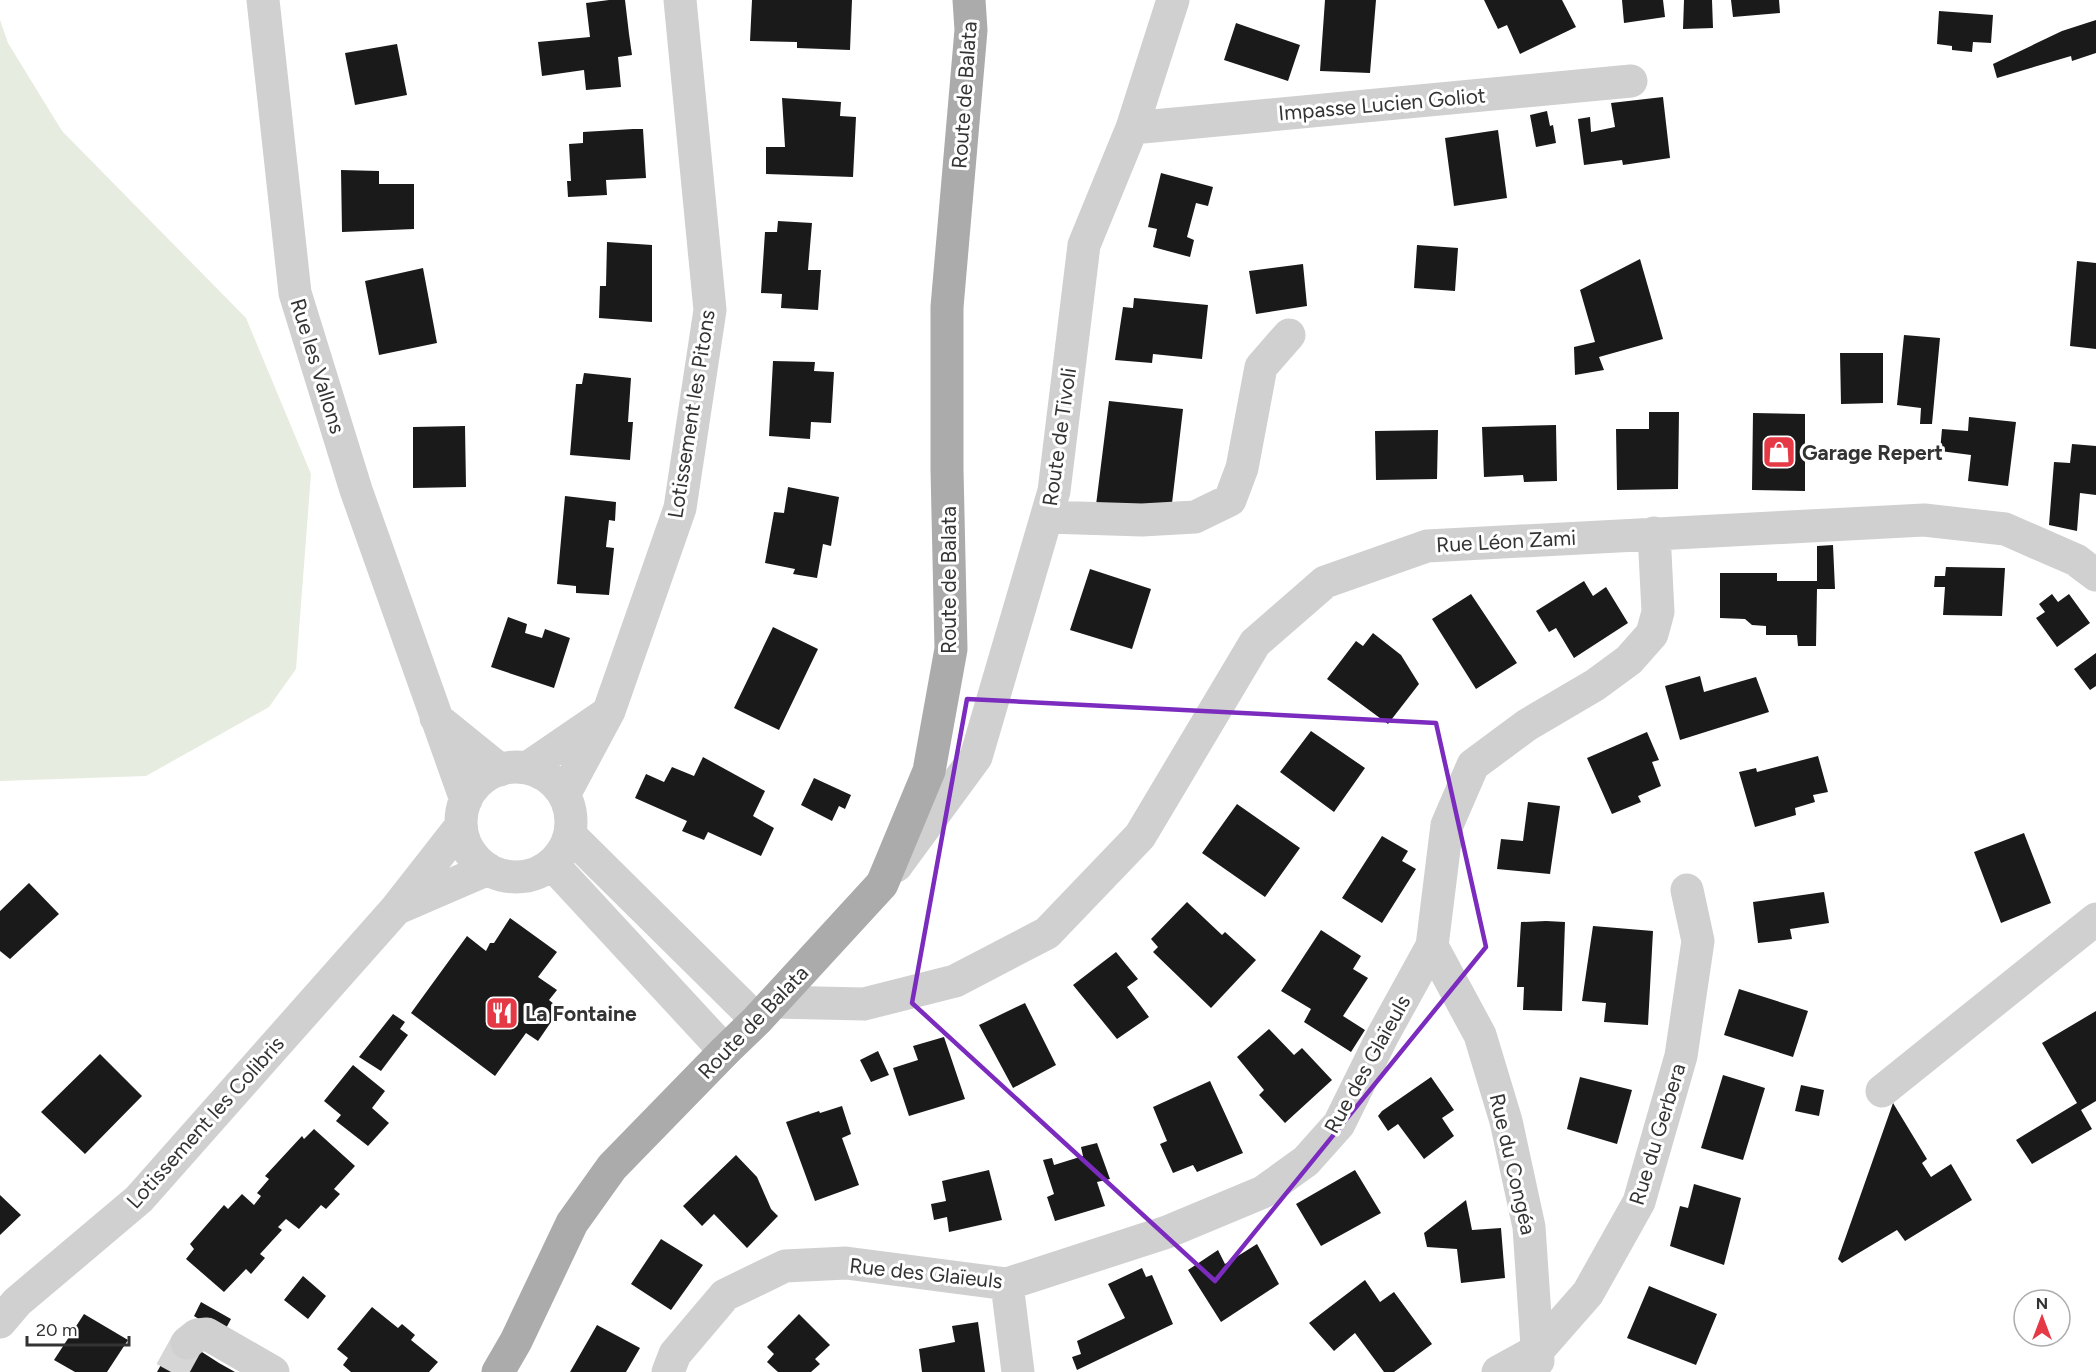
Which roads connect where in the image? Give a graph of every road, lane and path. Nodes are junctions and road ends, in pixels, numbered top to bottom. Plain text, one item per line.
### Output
1 (263, 0) edge
2 (680, 0) edge
3 (969, 0) edge
4 (1173, 0) edge
5 (1631, 81) dead end
6 (1132, 128) junction
7 (1288, 335) dead end
8 (1047, 517) junction
9 (1654, 533) junction
10 (2089, 563) edge
11 (609, 711) junction
12 (435, 718) junction
13 (514, 769) junction
14 (564, 795) junction
15 (464, 813) junction
16 (570, 835) junction
17 (552, 864) junction
18 (488, 869) junction
19 (882, 884) junction
20 (1687, 890) dead end
21 (396, 909) junction
22 (2096, 919) edge
23 (1432, 946) junction
24 (765, 1011) junction
25 (724, 1051) junction
26 (1882, 1091) dead end
27 (1007, 1284) junction
28 (0, 1322) edge
29 (187, 1343) dead end
30 (1538, 1361) edge
31 (273, 1372) edge
32 (498, 1372) edge
33 (668, 1372) edge
34 (1018, 1372) edge
35 (1498, 1372) edge

1 - 12 street, Rue les Vallons
2 - 11 street, Lotissement les Pitons
3 - 19 main road, Route de Balata
4 - 6 street, Route de Tivoli
5 - 6 street, Impasse Lucien Goliot
6 - 8 street, Route de Tivoli
7 - 8 street
8 - 19 street, Route de Tivoli
9 - 10 street, Rue Léon Zami
9 - 23 street, Rue des Glaïeuls
9 - 24 street, Rue Léon Zami
11 - 13 street
11 - 14 street, Lotissement les Pitons
12 - 13 street
12 - 15 street, Rue les Vallons
13 - 14 street
13 - 15 street
14 - 16 street
15 - 18 street
15 - 21 street, Lotissement les Colibris
16 - 17 street
16 - 24 street
17 - 18 street
17 - 25 street
18 - 21 street, Lotissement les Colibris
19 - 24 main road, Route de Balata
20 - 30 street, Rue du Gerbera
21 - 28 street, Lotissement les Colibris
22 - 26 street
23 - 27 street, Rue des Glaïeuls
23 - 30 street, Rue du Congéa
24 - 25 main road, Route de Balata
25 - 32 main road, Route de Balata
27 - 33 street, Rue des Glaïeuls
27 - 34 street
29 - 31 street
30 - 35 street

